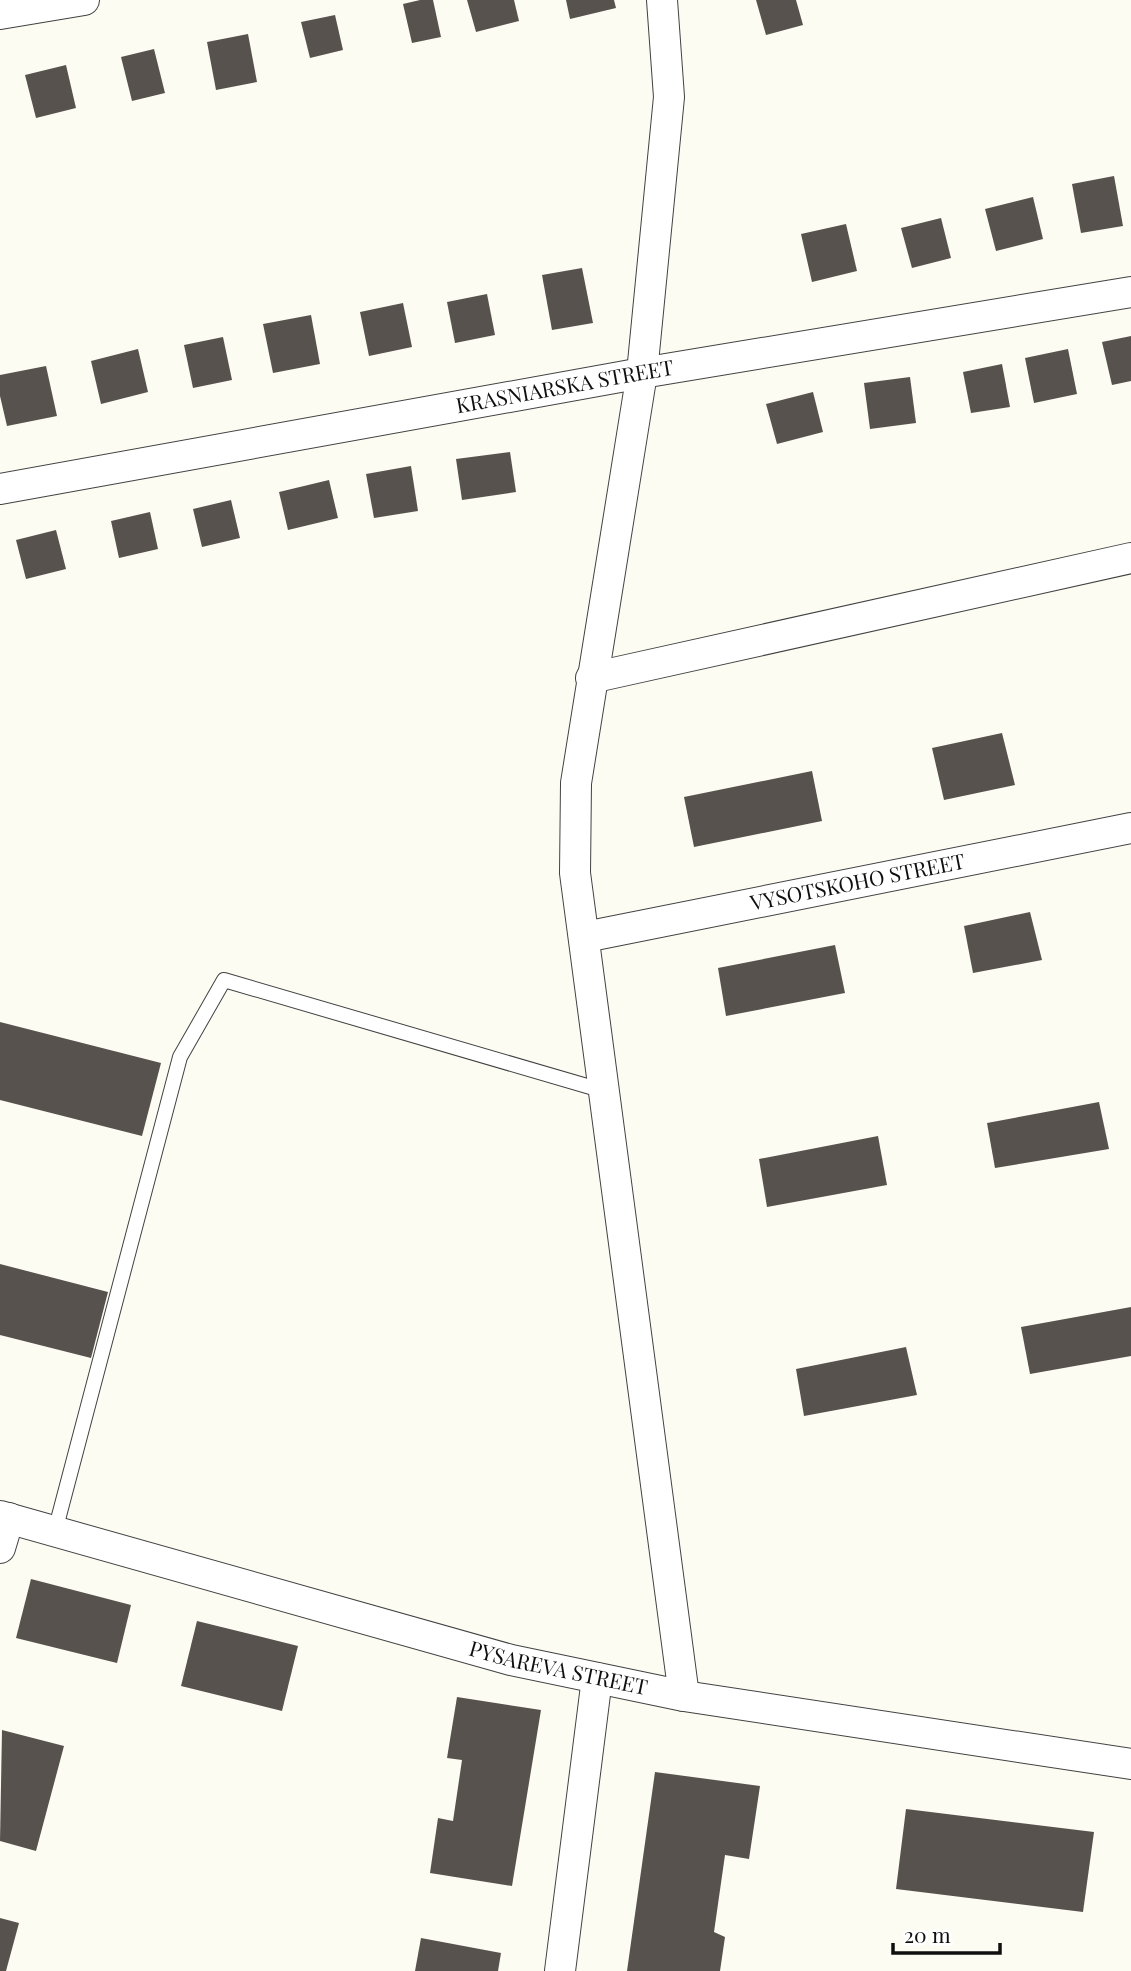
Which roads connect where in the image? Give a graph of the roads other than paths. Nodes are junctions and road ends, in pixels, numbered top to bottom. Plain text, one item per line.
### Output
1 (84, 0) edge
2 (662, 0) edge
3 (0, 14) edge
4 (1131, 292) edge
5 (642, 373) junction
6 (0, 489) edge
7 (1131, 558) edge
8 (591, 678) junction
9 (1131, 828) edge
10 (585, 937) junction
11 (604, 1091) junction
12 (4, 1517) edge
13 (55, 1531) junction
14 (0, 1548) edge
15 (597, 1678) junction
16 (684, 1696) junction
17 (1131, 1764) edge
18 (560, 1971) edge

1 - 3 street
2 - 5 street
4 - 5 street, KRASNIARSKA STREET
5 - 6 street, KRASNIARSKA STREET
5 - 8 street
7 - 8 street
8 - 10 street
9 - 10 street, VYSOTSKOHO STREET
10 - 11 street
11 - 13 lane
11 - 16 street
12 - 13 street, PYSAREVA STREET
12 - 14 street
13 - 15 street, PYSAREVA STREET
15 - 16 street, PYSAREVA STREET
15 - 18 street
16 - 17 street, PYSAREVA STREET

